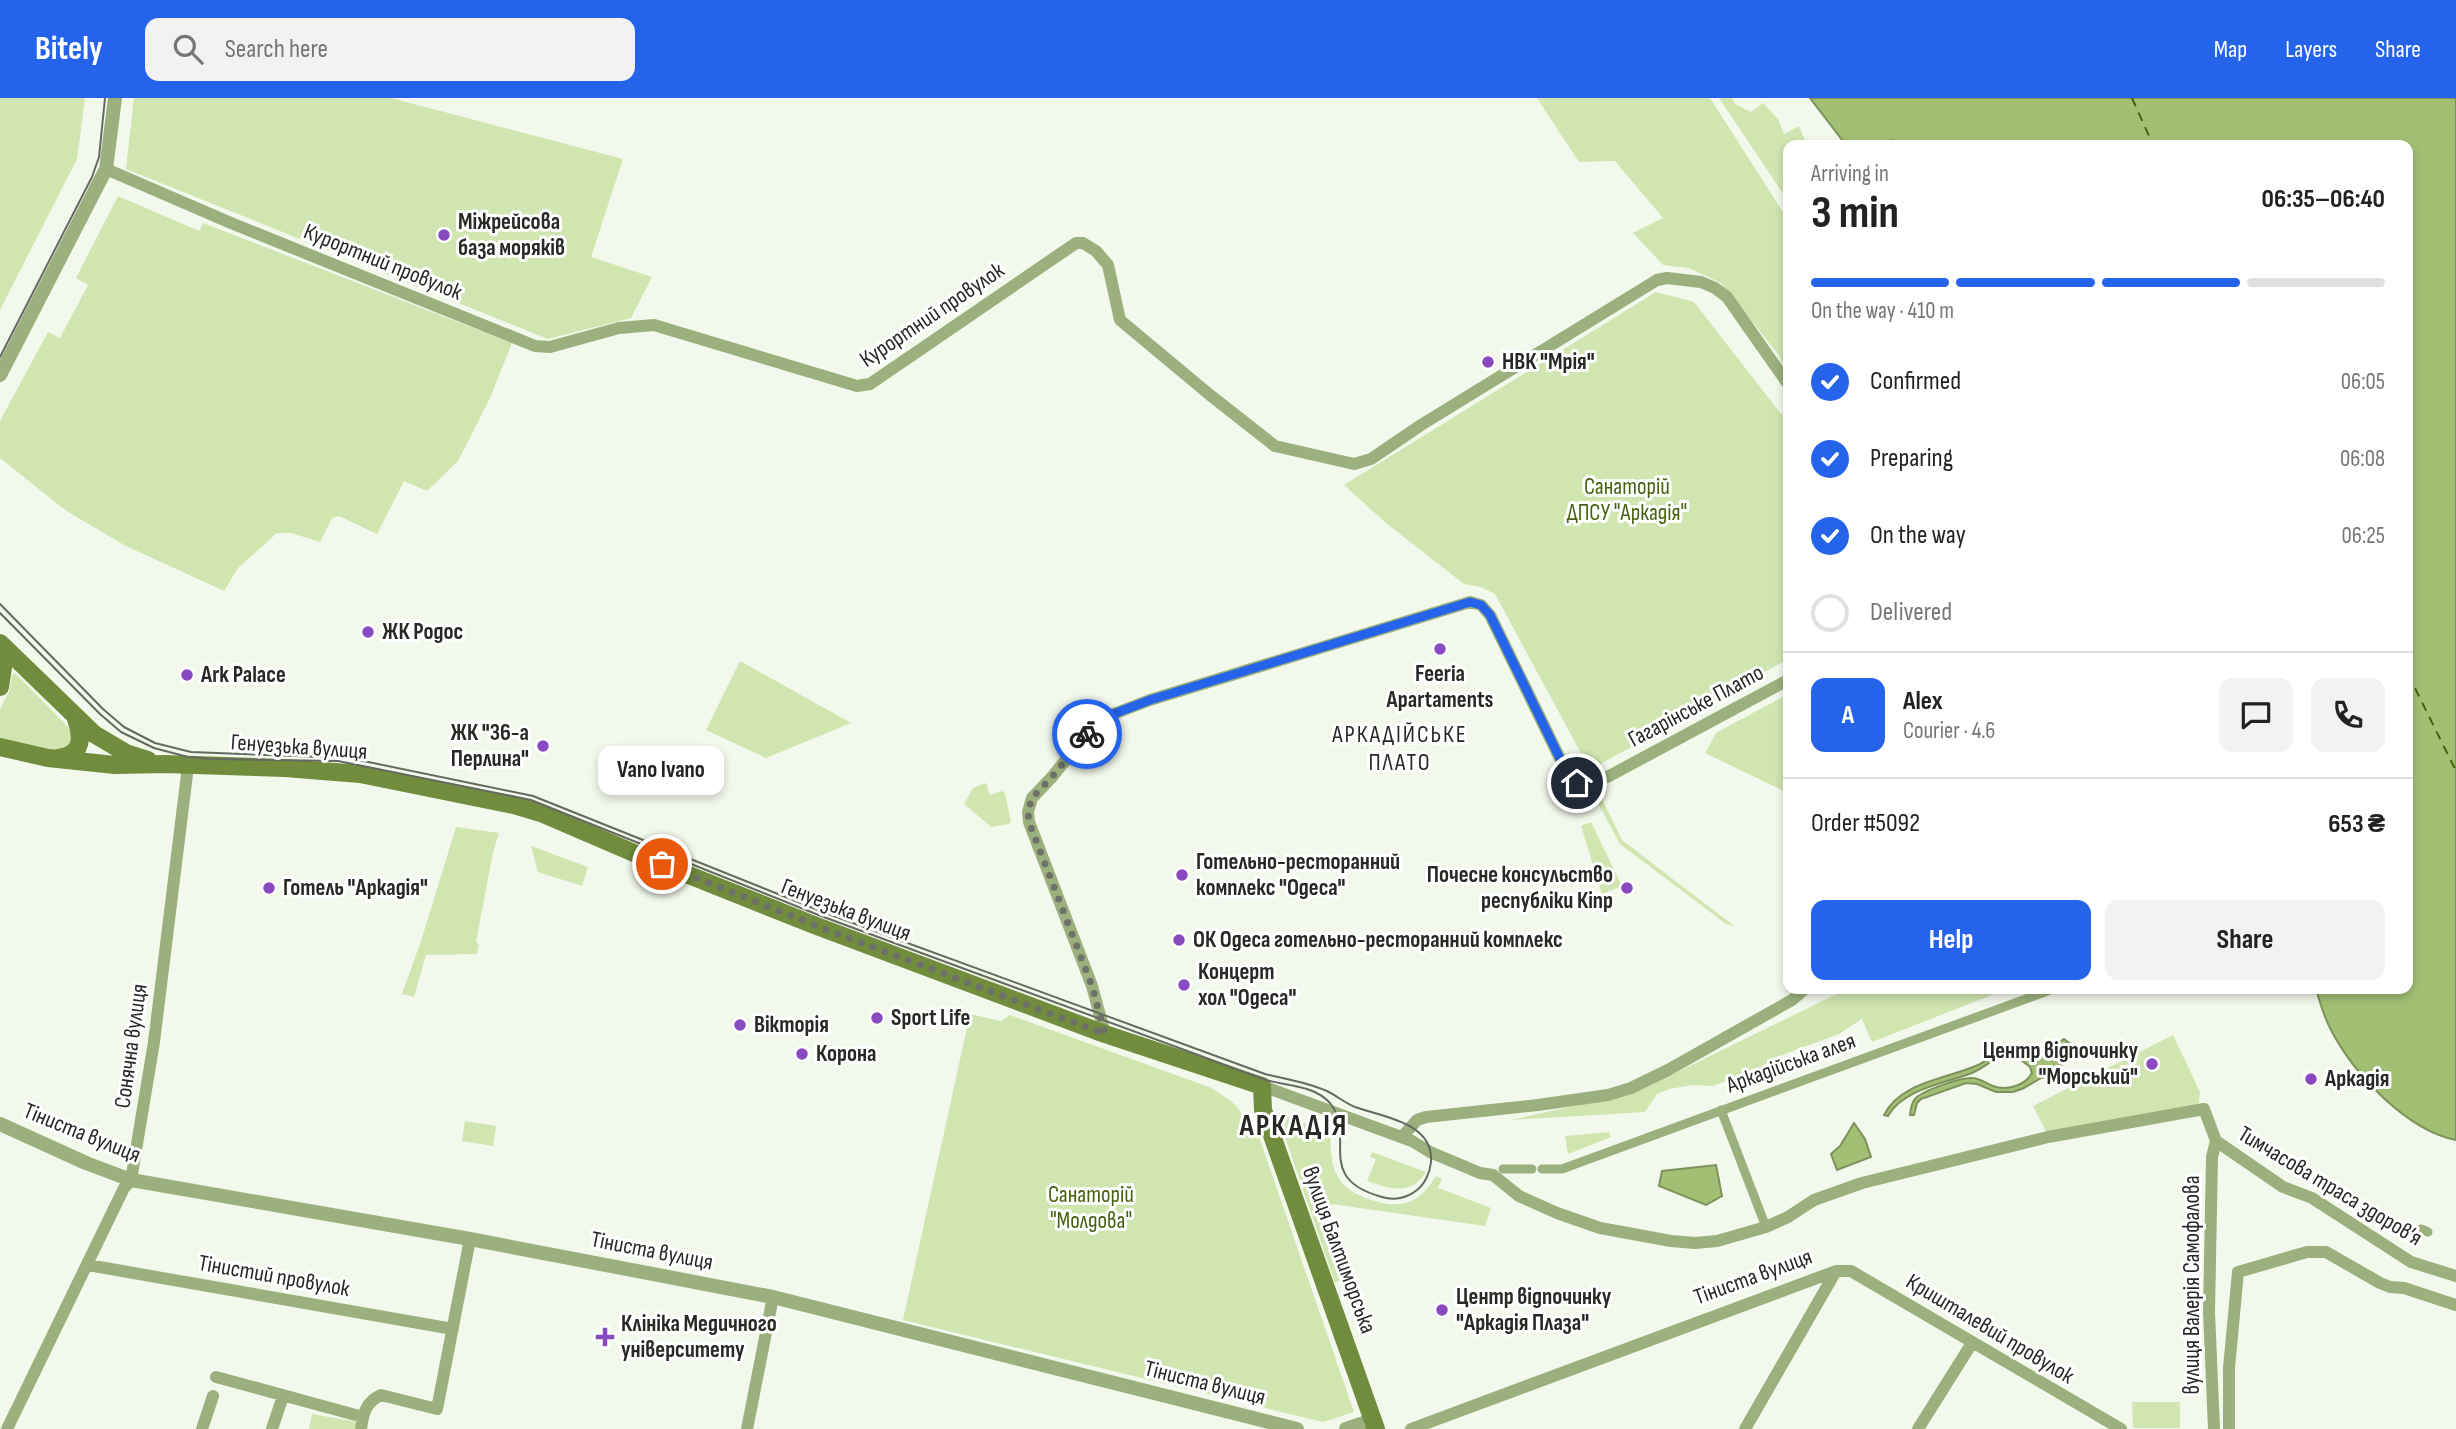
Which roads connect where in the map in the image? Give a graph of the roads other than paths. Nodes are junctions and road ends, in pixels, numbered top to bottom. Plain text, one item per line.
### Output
1 (116, 98) edge
2 (106, 169) junction
3 (0, 375) edge
4 (1783, 377) edge
5 (0, 645) edge
6 (1783, 683) edge
7 (0, 687) edge
8 (75, 716) junction
9 (0, 747) edge
10 (48, 758) junction
11 (165, 764) junction
12 (188, 766) junction
13 (1798, 994) edge
14 (2039, 994) edge
15 (1105, 1034) junction
16 (1262, 1086) junction
17 (1721, 1110) junction
18 (0, 1124) edge
19 (1407, 1139) junction
20 (2216, 1141) junction
21 (1498, 1172) junction
22 (131, 1180) junction
23 (1766, 1227) junction
24 (470, 1239) junction
25 (88, 1265) junction
26 (1836, 1271) junction
27 (2456, 1276) edge
28 (774, 1297) junction
29 (2456, 1305) edge
30 (453, 1329) junction
31 (1972, 1343) junction
32 (216, 1377) dead end
33 (213, 1396) dead end
34 (283, 1396) junction
35 (362, 1423) edge
36 (1374, 1425) edge
37 (7, 1429) edge
38 (202, 1429) edge
39 (272, 1429) edge
40 (747, 1429) edge
41 (1297, 1429) edge
42 (1346, 1429) edge
43 (1411, 1429) edge
44 (1745, 1429) edge
45 (1918, 1429) edge
46 (2121, 1429) edge
47 (2214, 1429) edge
48 (2229, 1429) edge

1 - 2 street
2 - 3 street
2 - 4 street, Курортний провулок
5 - 7 main road
5 - 8 main road, Генуезька вулиця
6 - 15 street, Гагарінське Плато
8 - 10 main road
8 - 11 main road, Генуезька вулиця
9 - 10 main road, Генуезька вулиця
10 - 11 main road, Генуезька вулиця
11 - 12 main road, Генуезька вулиця
12 - 15 main road, Генуезька вулиця
12 - 22 street, Сонячна вулиця
13 - 19 street
14 - 17 street, Аркадійська алея
15 - 16 main road, Генуезька вулиця
16 - 19 street, Генуезька вулиця
16 - 36 main road, вулиця Балтиморська
17 - 21 street, Аркадійська алея
17 - 23 street
18 - 22 street, Тіниста вулиця
19 - 21 street, Генуезька вулиця
20 - 23 street, Тимчасова траса здоров’я
20 - 27 street, Тимчасова траса здоров’я
20 - 47 street, вулиця Валерія Самофалова
21 - 23 street
22 - 24 street, Тіниста вулиця
22 - 25 street, Сонячна вулиця
24 - 28 street, Тіниста вулиця
24 - 30 street
25 - 30 street, Тінистий провулок
25 - 37 street, Сонячна вулиця
26 - 31 street, Кришталевий провулок
26 - 43 street, Тіниста вулиця
26 - 44 street
28 - 40 street
28 - 41 street, Тіниста вулиця
29 - 48 street
30 - 35 street
31 - 45 street
31 - 46 street, Кришталевий провулок
32 - 34 street
33 - 38 street
34 - 35 street
34 - 39 street
36 - 42 street

